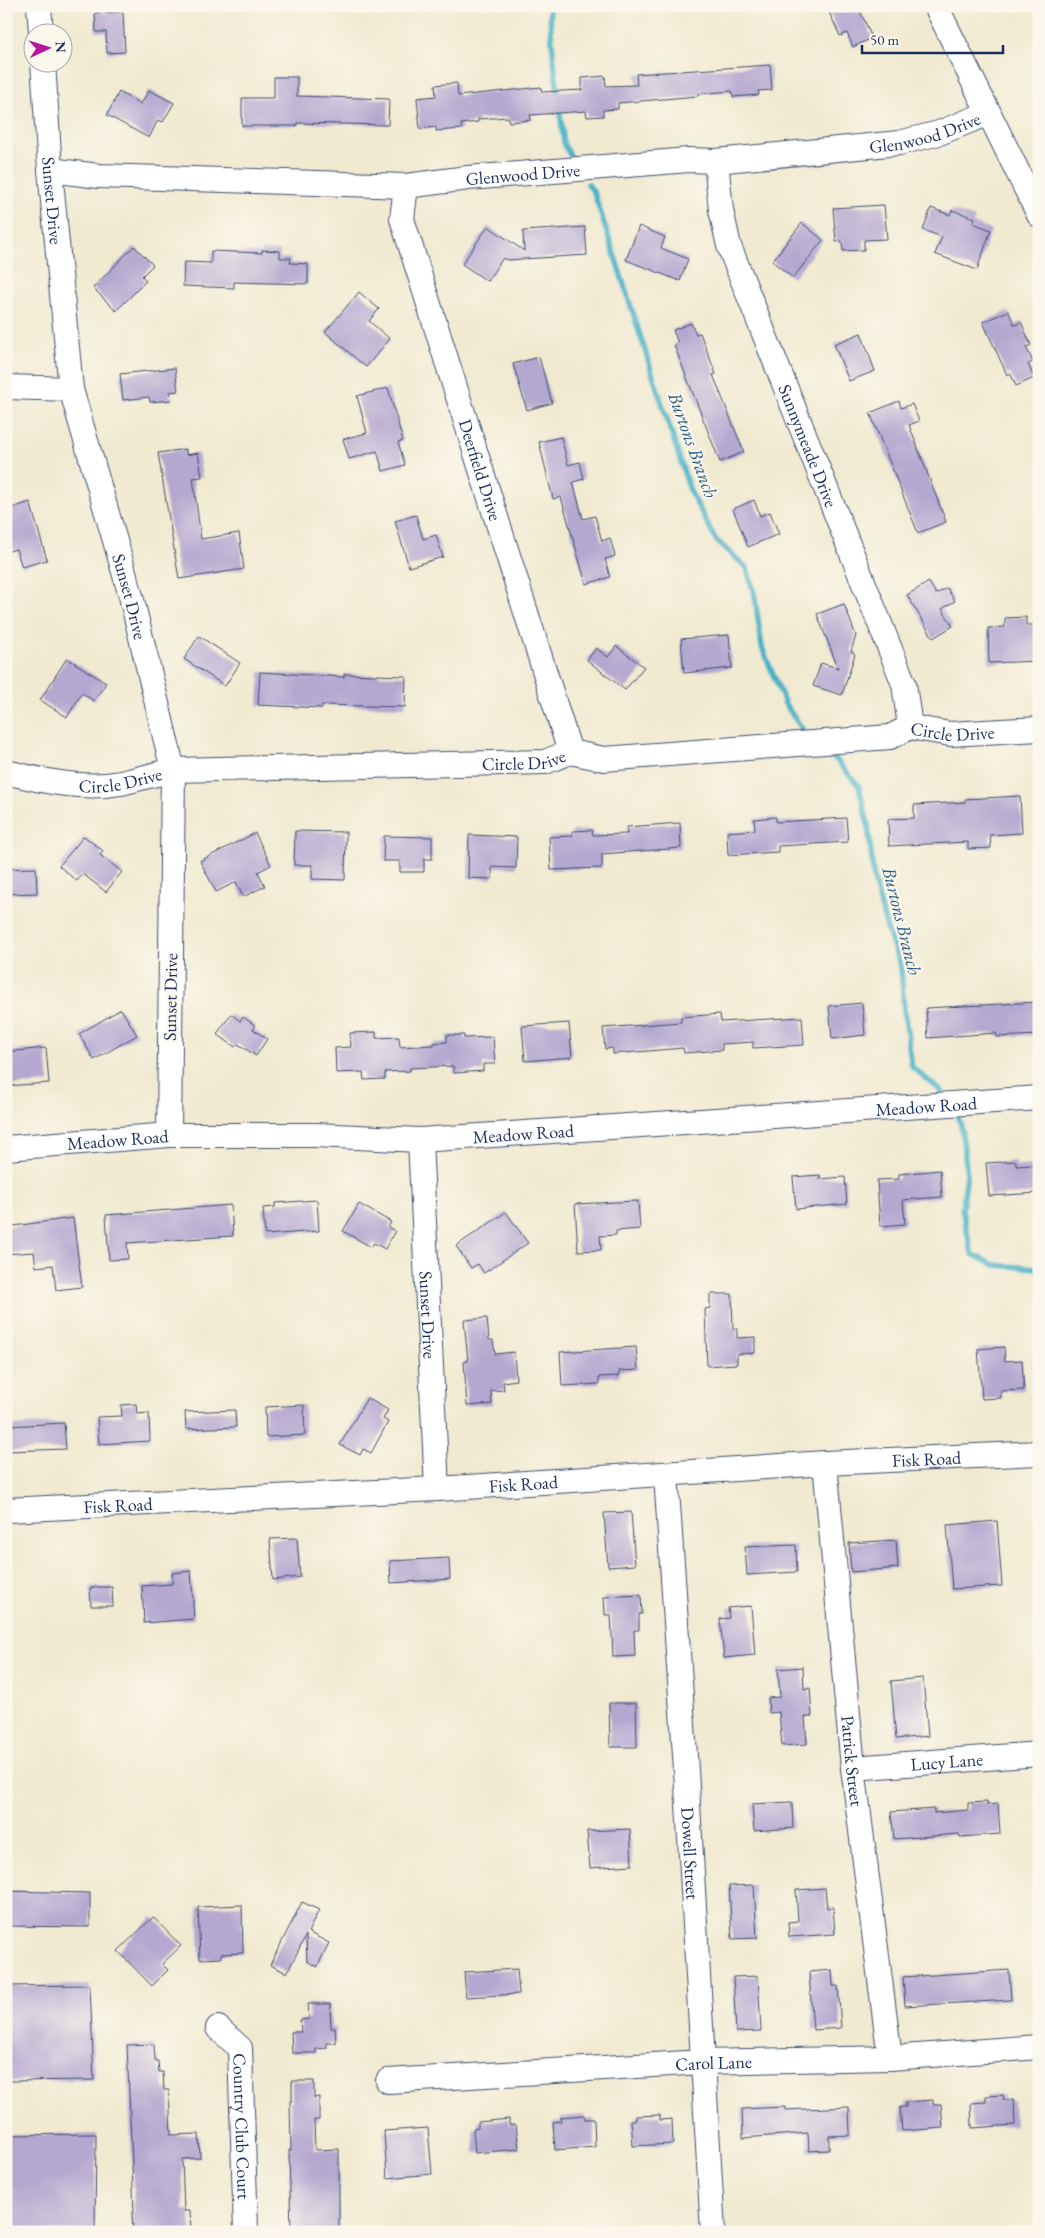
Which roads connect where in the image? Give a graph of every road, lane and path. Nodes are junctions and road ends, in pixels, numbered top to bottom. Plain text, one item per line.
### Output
1 (39, 6) edge
2 (936, 6) edge
3 (40, 22) edge
4 (44, 72) edge
5 (989, 113) junction
6 (716, 161) junction
7 (50, 170) junction
8 (406, 186) junction
9 (1039, 215) edge
10 (6, 387) edge
11 (71, 389) junction
12 (910, 727) junction
13 (1039, 729) edge
14 (570, 752) junction
15 (173, 770) junction
16 (6, 772) edge
17 (1039, 1098) edge
18 (169, 1135) junction
19 (420, 1140) junction
20 (6, 1148) edge
21 (1039, 1453) edge
22 (825, 1463) junction
23 (666, 1474) junction
24 (438, 1489) junction
25 (6, 1510) edge
26 (1039, 1754) edge
27 (853, 1768) junction
28 (218, 2028) dead end
29 (1039, 2047) edge
30 (890, 2058) junction
31 (703, 2062) junction
32 (388, 2081) dead end
33 (246, 2232) edge
34 (713, 2232) edge

1 - 3 street
2 - 5 street
4 - 7 street, Sunset Drive
5 - 6 street, Glenwood Drive
5 - 9 street
6 - 8 street, Glenwood Drive
6 - 12 street, Sunnymeade Drive
7 - 8 street, Glenwood Drive
7 - 11 street, Sunset Drive
8 - 14 street, Deerfield Drive
10 - 11 street
11 - 15 street, Sunset Drive
12 - 13 street, Circle Drive
12 - 14 street, Circle Drive
14 - 15 street, Circle Drive
15 - 16 street, Circle Drive
15 - 18 street, Sunset Drive
17 - 19 street, Meadow Road
18 - 19 street, Meadow Road
18 - 20 street, Meadow Road
19 - 24 street, Sunset Drive
21 - 22 street, Fisk Road
22 - 23 street, Fisk Road
22 - 27 street, Patrick Street
23 - 24 street, Fisk Road
23 - 31 street, Dowell Street
24 - 25 street, Fisk Road
26 - 27 street, Lucy Lane
27 - 30 street, Patrick Street
28 - 33 street, Country Club Court
29 - 30 street, Carol Lane
30 - 31 street, Carol Lane
31 - 32 street, Carol Lane
31 - 34 street, Dowell Street

